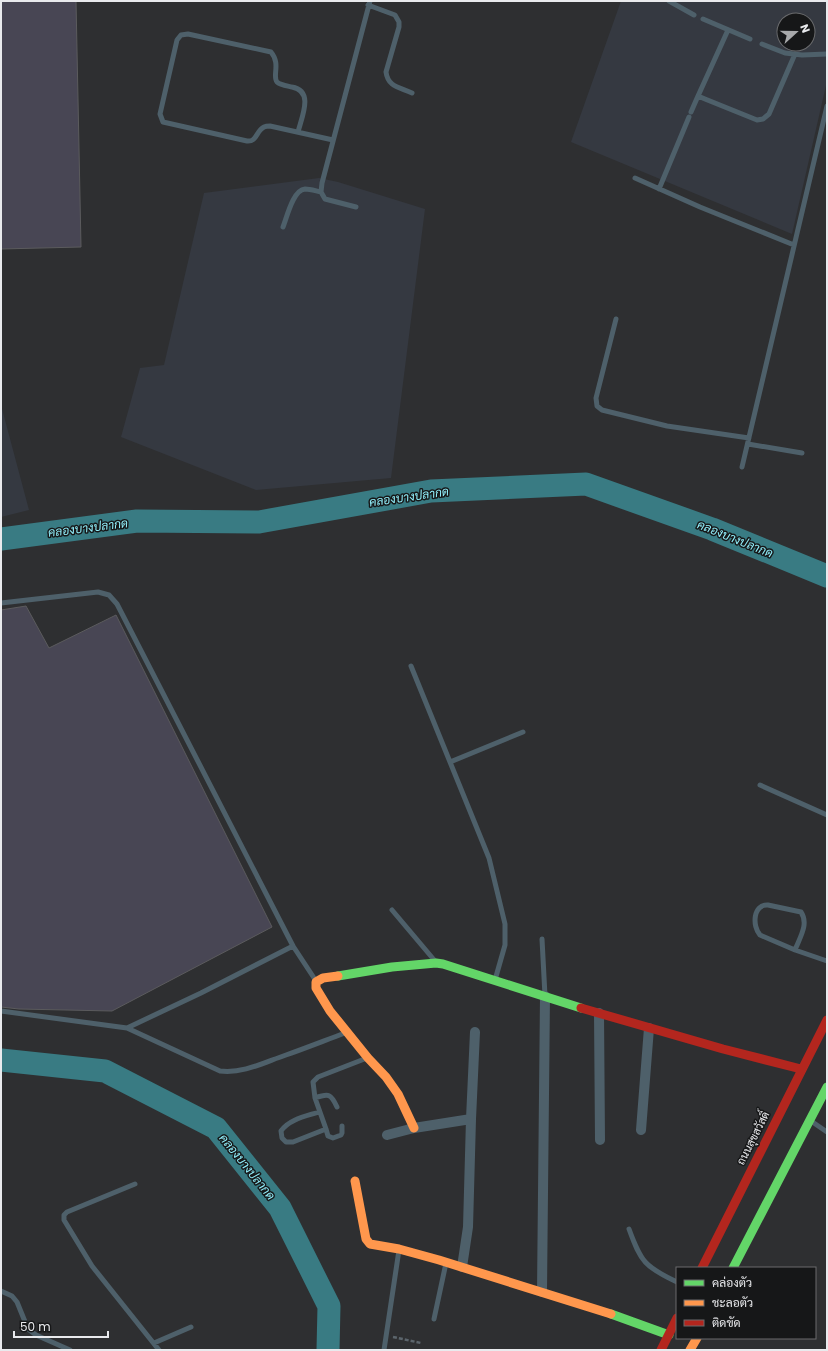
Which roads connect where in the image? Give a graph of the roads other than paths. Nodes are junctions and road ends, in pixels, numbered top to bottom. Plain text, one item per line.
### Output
1 (669, 1) edge
2 (369, 3) edge
3 (694, 15) dead end
4 (703, 19) dead end
5 (728, 30) junction
6 (750, 39) dead end
7 (762, 44) dead end
8 (795, 54) junction
9 (827, 54) edge
10 (412, 93) dead end
11 (698, 96) junction
12 (827, 106) edge
13 (298, 132) junction
14 (333, 140) junction
15 (635, 178) dead end
16 (659, 189) junction
17 (321, 192) junction
18 (356, 207) dead end
19 (283, 227) dead end
20 (794, 245) junction
21 (616, 319) dead end
22 (749, 438) junction
23 (748, 444) junction
24 (802, 453) dead end
25 (742, 467) dead end
26 (1, 602) edge
27 (411, 666) dead end
28 (523, 732) dead end
29 (450, 762) junction
30 (760, 785) dead end
31 (827, 815) edge
32 (392, 910) dead end
33 (542, 939) dead end
34 (294, 946) junction
35 (795, 950) junction
36 (827, 961) edge
37 (436, 963) junction
38 (495, 981) junction
39 (316, 982) junction
40 (545, 996) junction
41 (1, 1011) edge
42 (600, 1013) junction
43 (827, 1020) edge
44 (126, 1028) junction
45 (649, 1028) junction
46 (475, 1032) dead end
47 (347, 1033) junction
48 (368, 1058) junction
49 (801, 1069) junction
50 (827, 1087) edge
51 (315, 1098) junction
52 (337, 1107) dead end
53 (319, 1112) junction
54 (471, 1119) junction
55 (810, 1120) junction
56 (342, 1126) dead end
57 (414, 1128) junction
58 (326, 1129) junction
59 (641, 1130) dead end
60 (827, 1132) edge
61 (387, 1134) dead end
62 (600, 1140) dead end
63 (356, 1181) dead end
64 (135, 1184) dead end
65 (629, 1229) dead end
66 (399, 1249) junction
67 (446, 1262) junction
68 (462, 1267) junction
69 (702, 1267) edge
70 (734, 1267) edge
71 (676, 1282) edge
72 (1, 1291) edge
73 (542, 1292) junction
74 (434, 1319) dead end
75 (676, 1320) edge
76 (191, 1327) dead end
77 (669, 1335) junction
78 (696, 1339) edge
79 (154, 1344) junction
80 (70, 1350) edge
81 (159, 1350) edge
82 (384, 1350) edge
83 (661, 1350) edge
84 (690, 1350) edge

1 - 3 lane
2 - 10 lane
2 - 14 lane
4 - 5 lane
5 - 6 lane
5 - 11 lane
7 - 8 lane
8 - 9 lane
8 - 11 lane
11 - 16 lane
12 - 20 lane
13 - 13 lane
13 - 14 lane
14 - 17 lane
15 - 16 lane
16 - 20 lane
17 - 18 lane
17 - 19 lane
20 - 22 lane
21 - 22 lane
22 - 23 lane
23 - 24 lane
23 - 25 lane
26 - 34 lane
27 - 29 lane
28 - 29 lane
29 - 38 lane
30 - 31 lane
32 - 37 lane
33 - 40 lane
34 - 39 lane
34 - 44 lane
35 - 35 lane
35 - 36 lane
37 - 38 street
37 - 39 street
38 - 40 street
39 - 47 street
40 - 42 street
40 - 73 street
41 - 44 lane
42 - 45 street
42 - 62 street
43 - 49 street, ถนนสุขสวัสดิ์
44 - 47 lane
45 - 49 street
45 - 59 street
46 - 54 street
47 - 48 street
48 - 51 lane
48 - 57 street
49 - 69 street, ถนนสุขสวัสดิ์
50 - 55 street
51 - 52 lane
51 - 53 lane
53 - 58 lane
53 - 58 lane
54 - 57 street
54 - 68 street
55 - 60 lane
55 - 70 street
56 - 58 lane
57 - 61 street
63 - 66 street
64 - 79 lane
65 - 71 lane
66 - 67 street
66 - 82 lane
67 - 68 street
67 - 74 lane
68 - 73 street
72 - 80 lane
73 - 77 street
75 - 77 street
76 - 79 lane
77 - 83 street
78 - 84 street
79 - 81 lane

